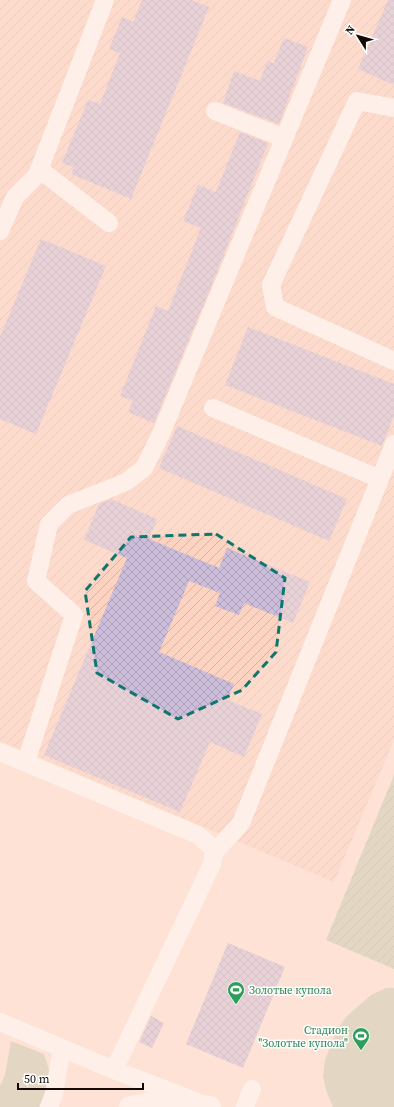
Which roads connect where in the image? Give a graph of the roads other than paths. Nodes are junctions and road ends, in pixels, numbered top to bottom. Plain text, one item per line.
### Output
1 (105, 0) edge
2 (342, 0) edge
3 (394, 108) edge
4 (214, 111) dead end
5 (284, 138) junction
6 (39, 169) junction
7 (109, 223) dead end
8 (0, 231) edge
9 (394, 361) edge
10 (213, 408) dead end
11 (394, 444) edge
12 (380, 479) junction
13 (0, 752) edge
14 (26, 762) junction
15 (214, 853) junction
16 (0, 1022) edge
17 (62, 1048) junction
18 (114, 1070) junction
19 (252, 1090) dead end
20 (49, 1107) edge
21 (130, 1107) edge
22 (209, 1107) edge
23 (245, 1107) edge

1 - 6 street
2 - 5 street
3 - 9 street
4 - 5 street
5 - 14 street
6 - 7 street
6 - 8 street
10 - 12 street
11 - 12 street
12 - 15 street
13 - 14 street
14 - 15 street
15 - 18 street
16 - 17 street
17 - 18 street
17 - 20 street
18 - 22 street
19 - 23 street
21 - 22 main road

